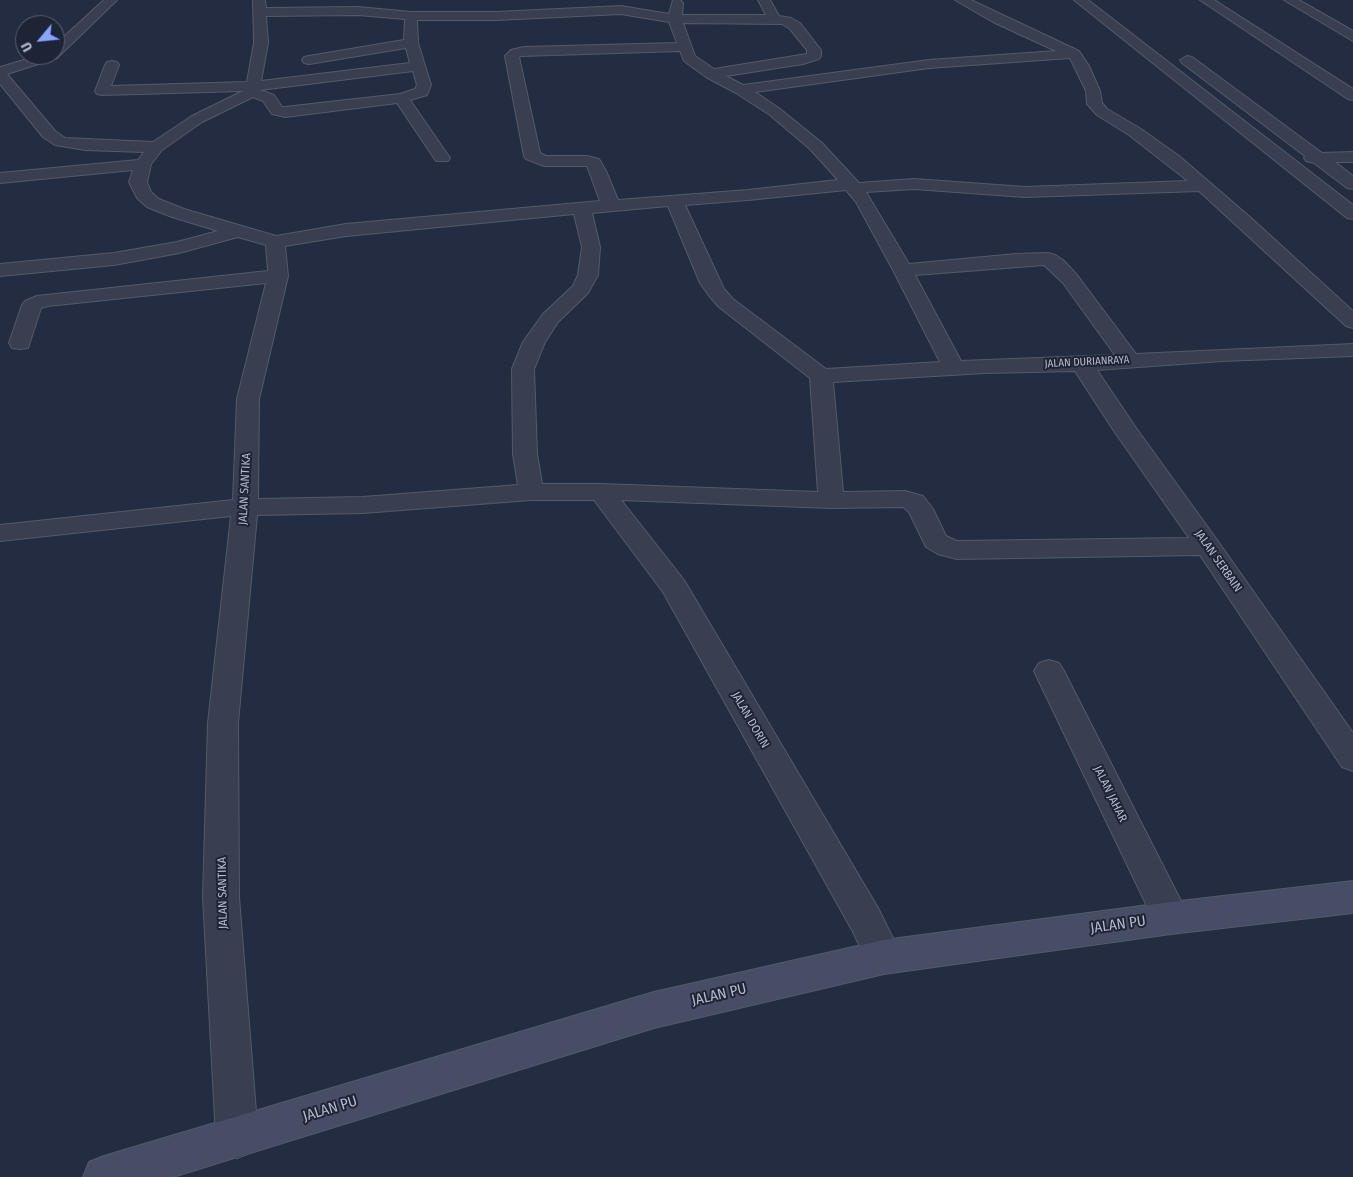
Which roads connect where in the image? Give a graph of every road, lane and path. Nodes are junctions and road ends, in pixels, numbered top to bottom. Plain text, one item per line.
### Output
1 (111, 0) edge
2 (678, 0) edge
3 (764, 0) edge
4 (962, 0) edge
5 (1080, 0) edge
6 (1206, 0) edge
7 (1290, 0) edge
8 (259, 6) edge
9 (359, 6) edge
10 (410, 16) junction
11 (675, 19) junction
12 (774, 19) junction
13 (1353, 37) edge
14 (65, 43) edge
15 (410, 43) junction
16 (684, 47) junction
17 (1177, 53) dead end
18 (309, 60) dead end
19 (1078, 60) junction
20 (26, 65) edge
21 (112, 65) dead end
22 (418, 66) junction
23 (0, 74) edge
24 (711, 74) junction
25 (971, 74) dead end
26 (253, 89) junction
27 (741, 90) junction
28 (1353, 96) edge
29 (401, 98) junction
30 (156, 147) junction
31 (1353, 157) edge
32 (442, 158) dead end
33 (1283, 158) junction
34 (1319, 158) junction
35 (143, 164) junction
36 (0, 178) edge
37 (1353, 184) edge
38 (852, 186) junction
39 (1203, 186) junction
40 (674, 200) junction
41 (611, 206) junction
42 (582, 209) junction
43 (1353, 214) edge
44 (238, 231) junction
45 (275, 242) junction
46 (0, 270) edge
47 (903, 270) junction
48 (278, 276) junction
49 (1353, 322) edge
50 (20, 343) dead end
51 (1353, 350) edge
52 (1130, 360) junction
53 (1082, 364) junction
54 (954, 368) junction
55 (821, 376) junction
56 (531, 492) junction
57 (601, 492) junction
58 (831, 500) junction
59 (245, 507) junction
60 (0, 533) edge
61 (1208, 546) junction
62 (1049, 671) dead end
63 (1353, 758) edge
64 (1353, 897) edge
65 (1171, 918) junction
66 (884, 957) junction
67 (237, 1137) junction
68 (104, 1177) edge

1 - 14 street
2 - 11 street
3 - 12 street
4 - 19 street
5 - 33 street
6 - 28 street
7 - 13 street
8 - 9 street
8 - 26 street
9 - 10 street
10 - 11 street
10 - 15 street
11 - 12 street
11 - 16 street
12 - 24 street
15 - 18 street
15 - 22 street
16 - 24 street
16 - 41 street
17 - 34 street
19 - 25 street
19 - 27 street
19 - 39 street
20 - 23 street
21 - 26 street
22 - 26 street
22 - 29 street
23 - 30 street
24 - 27 street
26 - 29 street
26 - 30 street
27 - 38 street
29 - 32 street
30 - 35 street
31 - 34 street
33 - 34 street
33 - 43 street
34 - 37 street
35 - 36 street
35 - 44 street
38 - 39 street
38 - 40 street
38 - 47 street
39 - 49 street
40 - 41 street
40 - 55 street
41 - 42 street
42 - 45 street
42 - 56 street
44 - 45 street
44 - 46 street
45 - 48 street, JALAN SANTIKA
47 - 52 street
47 - 54 street
48 - 50 street
48 - 59 street, JALAN SANTIKA
51 - 52 street, JALAN DURIANRAYA
52 - 53 street, JALAN DURIANRAYA
53 - 54 street, JALAN DURIANRAYA
53 - 61 street, JALAN SERBAIN
54 - 55 street, JALAN DURIANRAYA
55 - 58 street
56 - 57 street
56 - 59 street
57 - 58 street
57 - 66 street, JALAN DORIN
58 - 61 street
59 - 60 street
59 - 67 street, JALAN SANTIKA
61 - 63 street, JALAN SERBAIN
62 - 65 street, JALAN JAHAR
64 - 65 street, JALAN PU
65 - 66 street, JALAN PU
66 - 67 street, JALAN PU
67 - 68 street, JALAN PU

